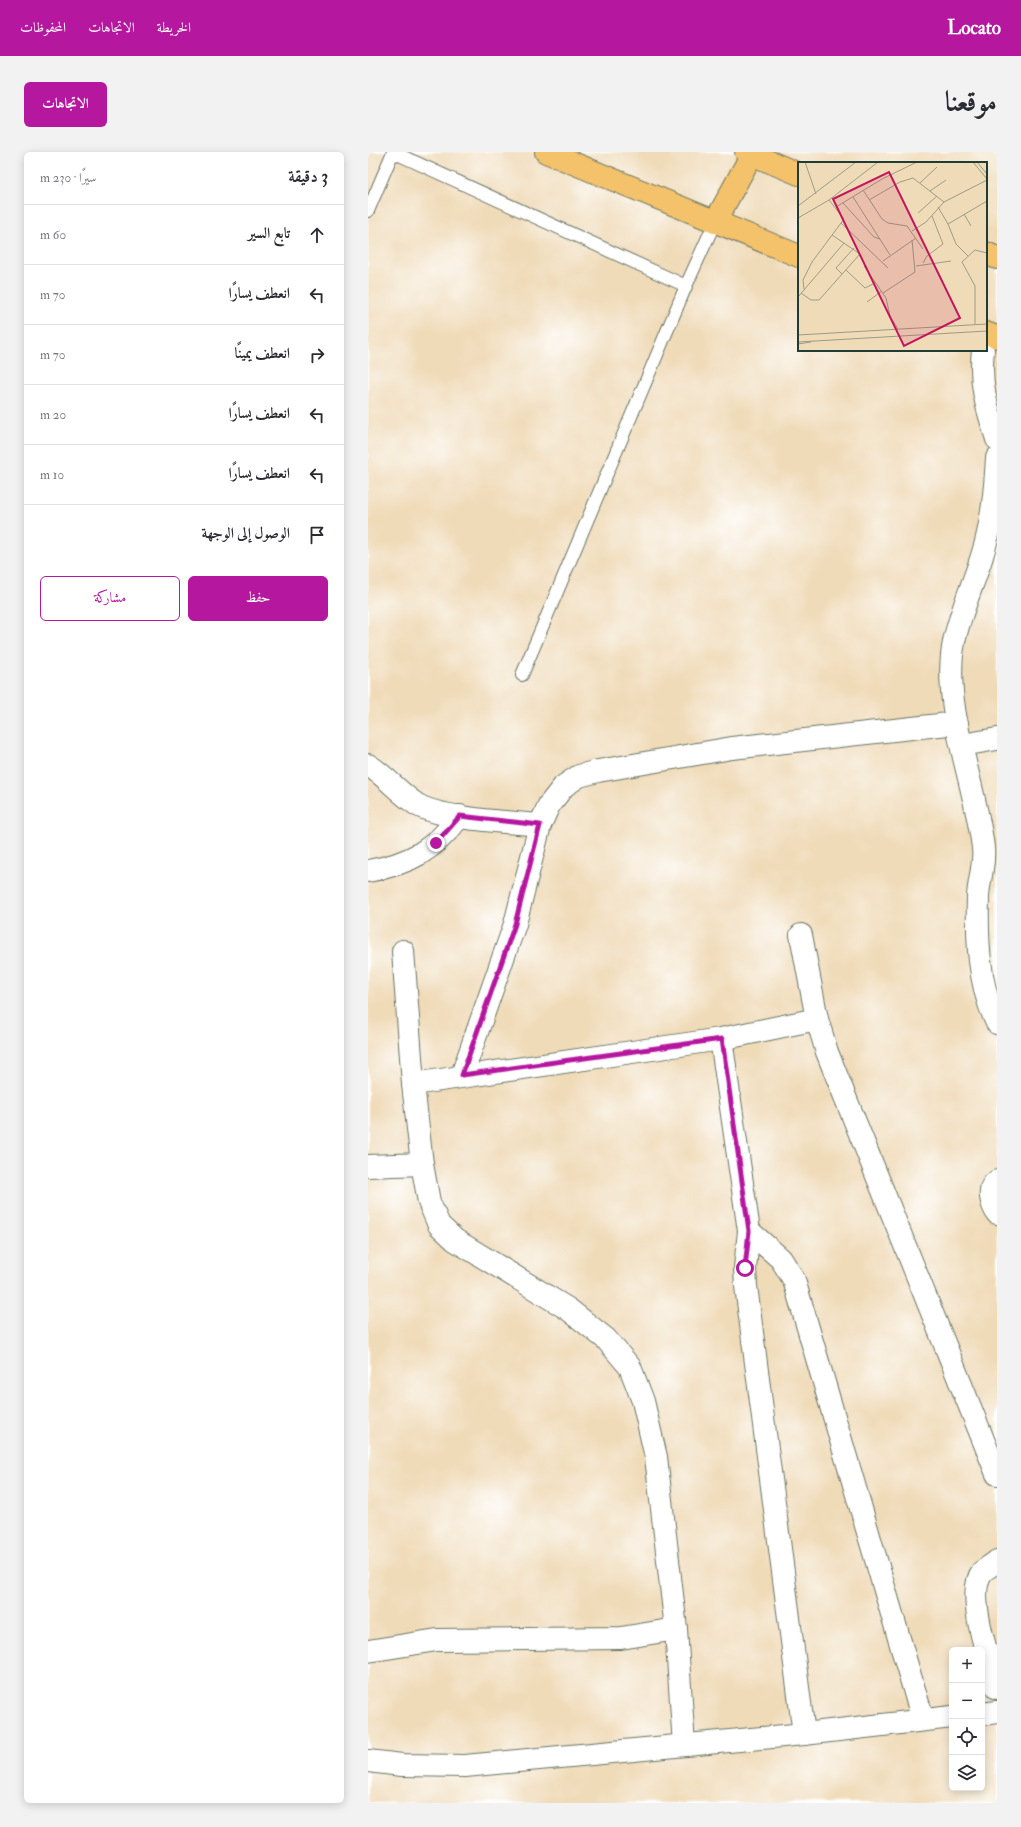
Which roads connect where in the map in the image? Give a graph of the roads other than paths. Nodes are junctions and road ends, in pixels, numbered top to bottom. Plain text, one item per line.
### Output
1 (393, 152) edge
2 (546, 152) edge
3 (749, 153) edge
4 (798, 174) edge
5 (368, 211) edge
6 (715, 222) junction
7 (987, 253) edge
8 (798, 256) edge
9 (997, 258) edge
10 (686, 286) junction
11 (987, 332) edge
12 (997, 337) edge
13 (983, 351) edge
14 (997, 439) edge
15 (997, 458) edge
16 (522, 675) dead end
17 (957, 723) junction
18 (997, 739) edge
19 (962, 745) junction
20 (368, 765) edge
21 (460, 816) junction
22 (540, 825) junction
23 (990, 850) edge
24 (368, 871) edge
25 (801, 935) dead end
26 (403, 950) dead end
27 (817, 1019) junction
28 (997, 1023) edge
29 (722, 1039) junction
30 (462, 1075) junction
31 (413, 1084) junction
32 (422, 1164) junction
33 (368, 1166) edge
34 (997, 1181) edge
35 (997, 1214) edge
36 (749, 1231) junction
37 (997, 1474) edge
38 (997, 1561) edge
39 (676, 1629) junction
40 (368, 1651) edge
41 (997, 1688) edge
42 (997, 1712) edge
43 (985, 1714) edge
44 (949, 1717) edge
45 (923, 1720) junction
46 (804, 1734) junction
47 (684, 1745) junction
48 (368, 1761) edge

1 - 5 lane
1 - 10 lane
2 - 6 main road
3 - 4 main road
3 - 6 main road
6 - 8 main road
6 - 10 lane
7 - 9 main road
10 - 16 lane
11 - 12 main road
13 - 14 street
15 - 17 street
17 - 19 street
17 - 22 street
18 - 19 street
19 - 23 street
20 - 21 street
21 - 22 street
21 - 24 street
22 - 30 street
23 - 28 street
25 - 27 street
26 - 31 street
27 - 29 street
27 - 37 street
29 - 30 street
29 - 36 street
30 - 31 street
31 - 32 street
32 - 33 street
32 - 39 street
34 - 35 street
36 - 45 street
36 - 46 street
38 - 41 street
39 - 40 street
39 - 47 street
42 - 43 street
44 - 45 street
45 - 46 street
46 - 47 street
47 - 48 street

